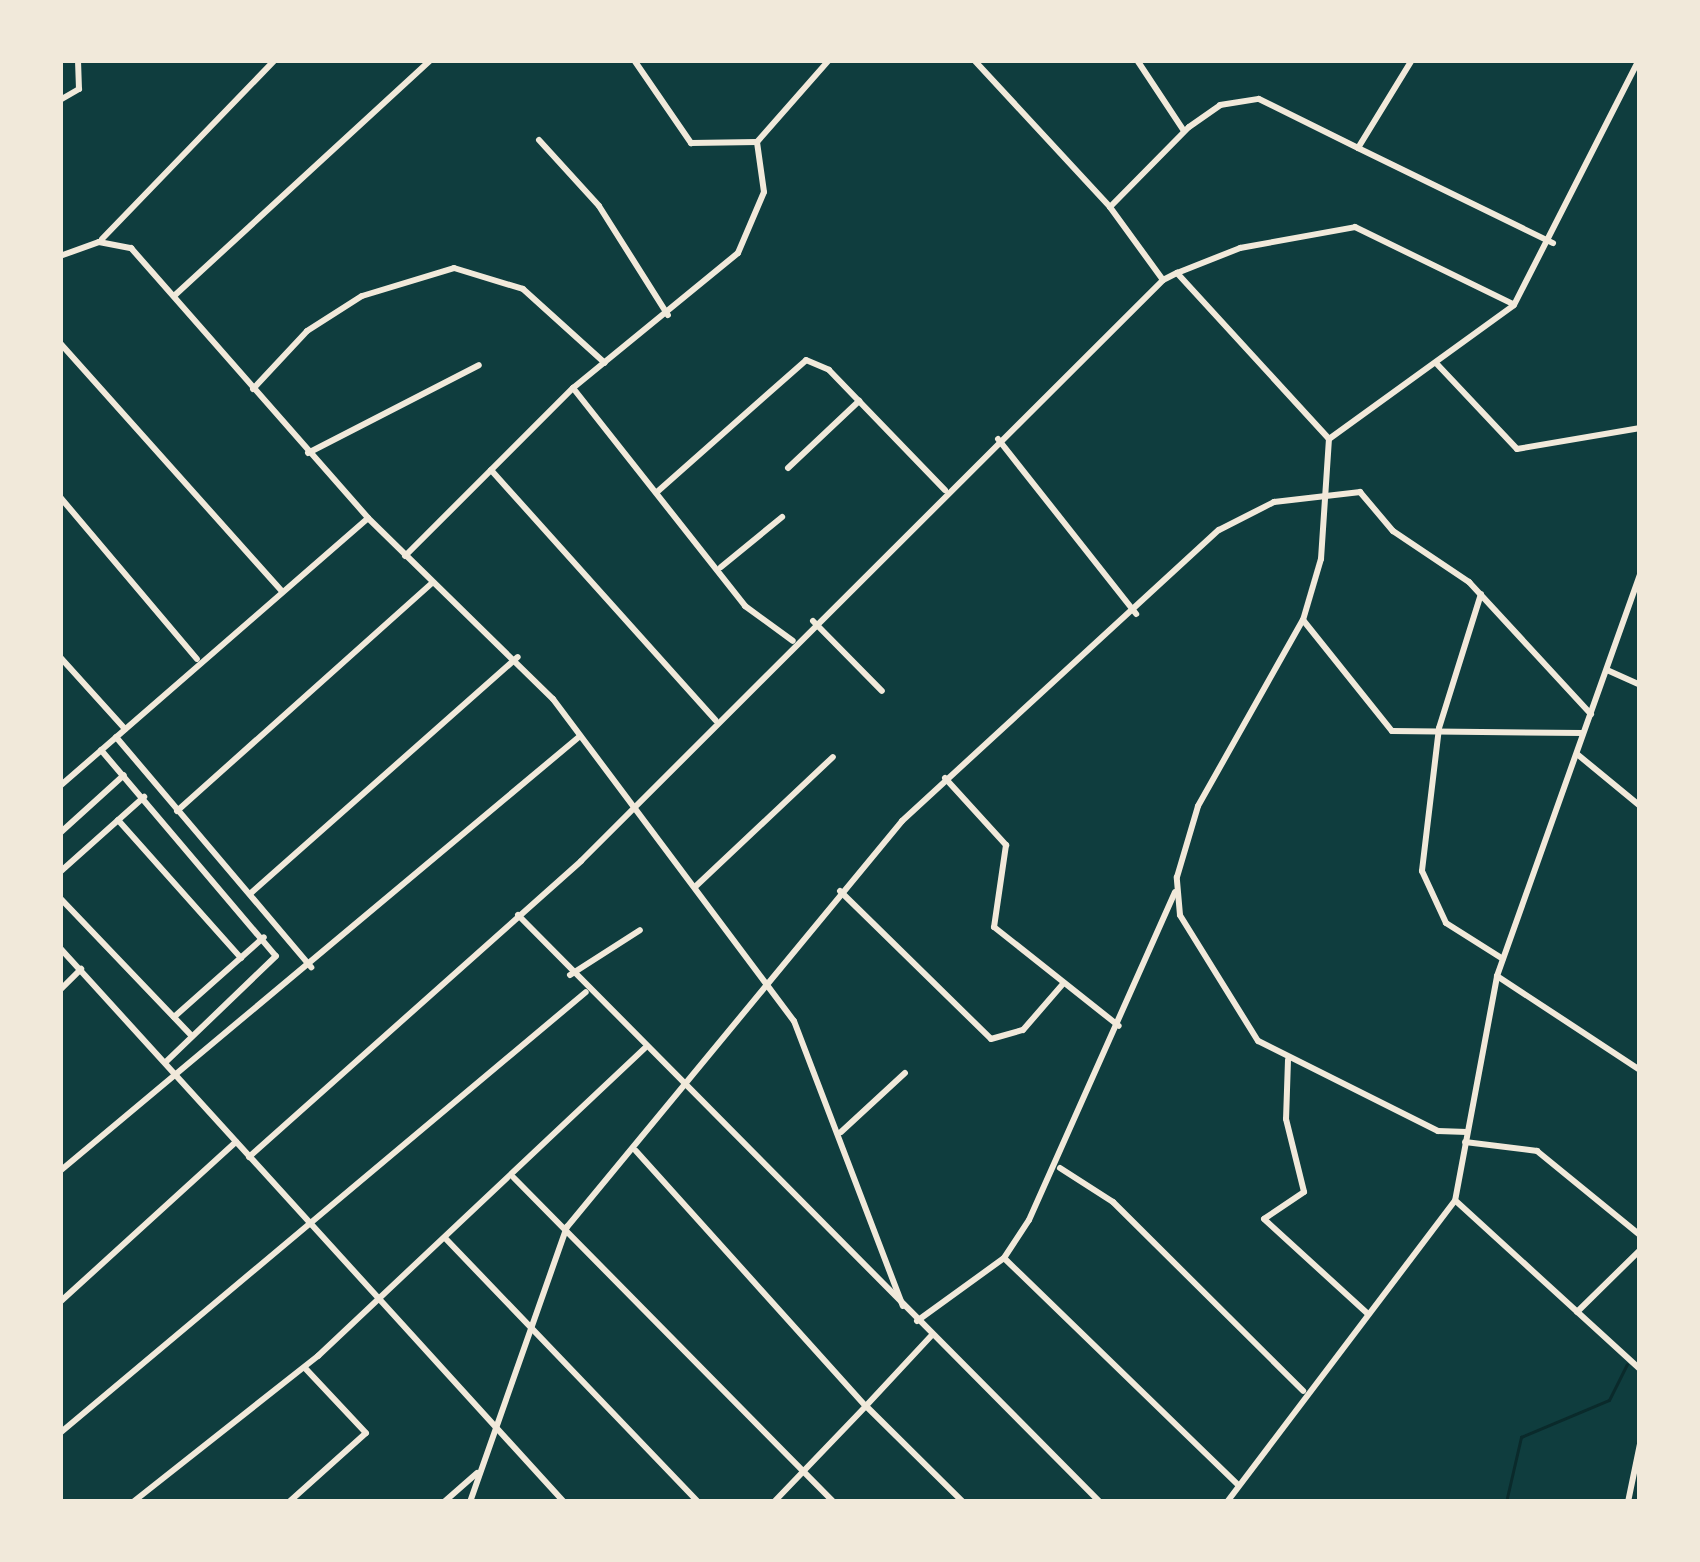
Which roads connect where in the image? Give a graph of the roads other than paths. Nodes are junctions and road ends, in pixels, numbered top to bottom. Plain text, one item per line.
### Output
1 (78, 60) edge
2 (274, 60) edge
3 (431, 60) edge
4 (634, 60) edge
5 (829, 60) edge
6 (974, 60) edge
7 (1137, 60) edge
8 (1412, 60) edge
9 (1639, 60) edge
10 (60, 100) edge
11 (1184, 131) junction
12 (539, 140) dead end
13 (757, 142) junction
14 (1358, 148) junction
15 (1110, 207) junction
16 (99, 242) junction
17 (1553, 243) junction
18 (60, 256) edge
19 (1177, 273) junction
20 (1163, 280) junction
21 (174, 296) junction
22 (1514, 305) junction
23 (668, 315) junction
24 (60, 343) edge
25 (605, 363) junction
26 (1436, 363) junction
27 (479, 364) dead end
28 (573, 388) junction
29 (253, 389) junction
30 (859, 401) junction
31 (1640, 428) edge
32 (998, 439) junction
33 (1329, 439) junction
34 (308, 453) junction
35 (788, 468) dead end
36 (491, 470) junction
37 (1328, 489) junction
38 (945, 490) junction
39 (656, 492) junction
40 (60, 497) edge
41 (782, 517) dead end
42 (368, 518) junction
43 (405, 556) junction
44 (721, 567) junction
45 (1640, 575) edge
46 (433, 582) junction
47 (281, 590) junction
48 (1481, 594) junction
49 (1136, 614) junction
50 (1303, 620) junction
51 (813, 621) junction
52 (793, 641) junction
53 (60, 657) edge
54 (518, 657) junction
55 (198, 660) junction
56 (1607, 670) junction
57 (1640, 686) edge
58 (882, 691) dead end
59 (1591, 714) junction
60 (716, 720) junction
61 (1439, 728) junction
62 (125, 729) junction
63 (1583, 733) junction
64 (580, 736) junction
65 (116, 737) junction
66 (101, 750) junction
67 (1577, 754) junction
68 (833, 757) dead end
69 (125, 774) junction
70 (945, 778) junction
71 (60, 786) edge
72 (144, 797) junction
73 (633, 806) junction
74 (1640, 806) edge
75 (178, 811) junction
76 (118, 820) junction
77 (60, 833) edge
78 (60, 872) edge
79 (696, 886) junction
80 (1176, 889) junction
81 (840, 891) junction
82 (251, 893) junction
83 (60, 898) edge
84 (518, 915) junction
85 (640, 930) dead end
86 (264, 937) junction
87 (60, 948) edge
88 (241, 958) junction
89 (1503, 959) junction
90 (310, 968) junction
91 (81, 969) junction
92 (570, 975) junction
93 (1497, 976) junction
94 (772, 982) junction
95 (1062, 985) junction
96 (60, 990) edge
97 (586, 992) junction
98 (174, 1017) junction
99 (1119, 1025) junction
100 (192, 1036) junction
101 (645, 1048) junction
102 (1288, 1060) junction
103 (167, 1061) junction
104 (1640, 1070) edge
105 (905, 1072) dead end
106 (181, 1076) junction
107 (685, 1084) junction
108 (841, 1132) junction
109 (1466, 1137) junction
110 (236, 1142) junction
111 (636, 1151) junction
112 (249, 1157) junction
113 (1060, 1168) junction
114 (60, 1171) edge
115 (514, 1178) junction
116 (1455, 1201) junction
117 (308, 1226) junction
118 (567, 1227) junction
119 (1640, 1235) edge
120 (446, 1239) junction
121 (1640, 1250) edge
122 (1004, 1258) junction
123 (376, 1301) junction
124 (60, 1302) edge
125 (903, 1306) junction
126 (1577, 1312) junction
127 (1366, 1313) junction
128 (917, 1321) junction
129 (528, 1325) junction
130 (932, 1336) junction
131 (1638, 1367) edge
132 (304, 1368) junction
133 (1304, 1392) junction
134 (866, 1406) junction
135 (494, 1428) junction
136 (60, 1433) edge
137 (1640, 1444) edge
138 (478, 1472) junction
139 (806, 1472) junction
140 (1636, 1482) edge
141 (1238, 1485) junction
142 (1229, 1501) edge
143 (133, 1502) edge
144 (290, 1502) edge
145 (443, 1502) edge
146 (470, 1502) edge
147 (564, 1502) edge
148 (698, 1502) edge
149 (774, 1502) edge
150 (833, 1502) edge
151 (962, 1502) edge
152 (1100, 1502) edge
153 (1628, 1502) edge

1 - 10 street
2 - 16 street
3 - 21 street
4 - 13 street
5 - 13 street
6 - 15 street
7 - 11 street
8 - 14 street
9 - 17 street
11 - 14 street
11 - 15 street
12 - 23 street
13 - 23 street
14 - 17 street
15 - 20 street
16 - 18 street
16 - 21 street
17 - 22 street
19 - 20 street
19 - 22 street
19 - 33 street
20 - 32 street
21 - 29 street
22 - 26 street
23 - 25 street
24 - 47 street
25 - 28 street
25 - 29 street
26 - 31 street
26 - 33 street
27 - 34 street
28 - 36 street
28 - 39 street
29 - 34 street
30 - 35 street
30 - 38 street
30 - 39 street
32 - 38 street
32 - 49 street
33 - 37 street
34 - 42 street
36 - 43 street
36 - 60 street
37 - 48 street
37 - 49 street
37 - 50 street
38 - 51 street
39 - 44 street
40 - 55 street
41 - 44 street
42 - 43 street
42 - 47 street
43 - 46 street
44 - 52 street
45 - 56 street
46 - 54 street
46 - 75 street
47 - 55 street
48 - 59 street
48 - 61 street
49 - 70 street
50 - 61 street
50 - 80 street
51 - 52 street
51 - 58 street
52 - 60 street
53 - 62 street
54 - 64 street
54 - 82 street
55 - 62 street
56 - 57 street
56 - 59 street
59 - 63 street
60 - 73 street
61 - 63 street
61 - 89 street
62 - 65 street
63 - 67 street
64 - 73 street
64 - 90 street
65 - 66 street
65 - 75 street
66 - 69 street
66 - 71 street
67 - 74 street
67 - 89 street
68 - 79 street
69 - 72 street
69 - 77 street
70 - 81 street
70 - 95 street
72 - 76 street
72 - 86 street
73 - 79 street
73 - 84 street
75 - 82 street
76 - 78 street
76 - 88 street
79 - 94 street
80 - 99 street
80 - 102 street
81 - 94 street
81 - 95 street
82 - 90 street
83 - 98 street
84 - 92 street
84 - 112 street
85 - 92 street
86 - 88 street
86 - 100 street
87 - 91 street
88 - 98 street
89 - 93 street
90 - 106 street
91 - 96 street
91 - 103 street
92 - 97 street
93 - 104 street
93 - 109 street
94 - 107 street
94 - 108 street
95 - 99 street
97 - 101 street
97 - 117 street
98 - 100 street
99 - 113 street
100 - 103 street
101 - 107 street
101 - 115 street
102 - 109 street
102 - 127 street
103 - 106 street
105 - 108 street
106 - 110 street
106 - 114 street
107 - 111 street
107 - 125 street
108 - 125 street
109 - 116 street
109 - 119 street
110 - 112 street
110 - 124 street
111 - 118 street
111 - 134 street
112 - 117 street
113 - 122 street
113 - 133 street
115 - 118 street
115 - 120 street
116 - 126 street
116 - 127 street
117 - 123 street
117 - 136 street
118 - 129 street
118 - 139 street
120 - 123 street
120 - 129 street
121 - 126 street
122 - 128 street
122 - 141 street
123 - 132 street
123 - 135 street
125 - 128 street
126 - 131 street
127 - 133 street
128 - 130 street
129 - 135 street
129 - 148 street
130 - 134 street
130 - 152 street
132 - 143 street
132 - 144 street
133 - 141 street
134 - 139 street
134 - 151 street
135 - 138 street
135 - 147 street
137 - 140 street
138 - 145 street
138 - 146 street
139 - 149 street
139 - 150 street
140 - 153 street
141 - 142 street

